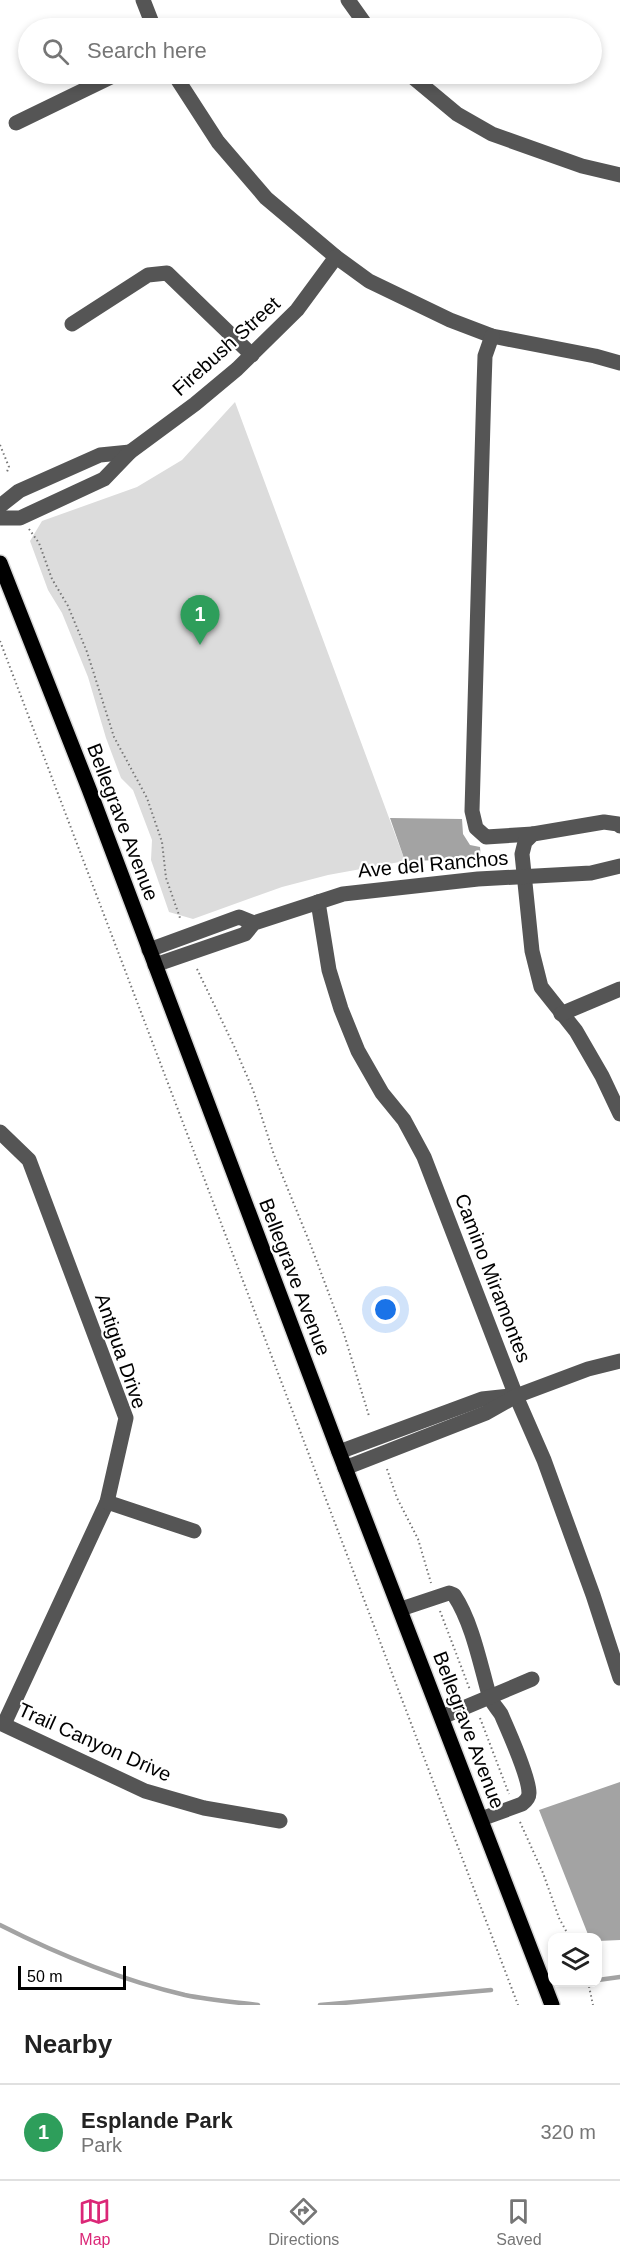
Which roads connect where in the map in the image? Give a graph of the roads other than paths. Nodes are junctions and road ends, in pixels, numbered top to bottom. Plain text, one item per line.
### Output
1 (143, 0) edge
2 (348, 0) edge
3 (150, 18) edge
4 (361, 18) edge
5 (96, 84) edge
6 (180, 84) edge
7 (421, 84) edge
8 (16, 123) dead end
9 (620, 175) edge
10 (336, 257) junction
11 (72, 324) dead end
12 (492, 336) junction
13 (252, 355) junction
14 (620, 363) edge
15 (130, 453) junction
16 (0, 506) edge
17 (0, 518) edge
18 (0, 563) edge
19 (620, 826) edge
20 (533, 834) junction
21 (620, 866) edge
22 (524, 877) junction
23 (318, 902) junction
24 (254, 923) junction
25 (149, 950) junction
26 (155, 965) junction
27 (620, 989) edge
28 (561, 1014) junction
29 (620, 1114) edge
30 (0, 1132) edge
31 (620, 1361) edge
32 (516, 1396) junction
33 (339, 1452) junction
34 (345, 1468) junction
35 (107, 1502) junction
36 (194, 1531) dead end
37 (400, 1609) junction
38 (620, 1678) edge
39 (532, 1679) dead end
40 (490, 1697) junction
41 (442, 1717) junction
42 (2, 1723) edge
43 (481, 1819) junction
44 (280, 1821) dead end
45 (552, 2005) edge

1 - 3 street
2 - 4 street
5 - 8 street
6 - 10 street
7 - 9 street
10 - 12 street
10 - 13 street, Firebush Street
11 - 13 street
12 - 14 street
12 - 20 street
13 - 15 street, Firebush Street
15 - 16 street
15 - 17 street, Firebush Street
18 - 25 main road, Bellegrave Avenue
19 - 20 street
20 - 22 street
21 - 22 street, Ave del Ranchos
22 - 23 street, Ave del Ranchos
22 - 28 street
23 - 24 street, Ave del Ranchos
23 - 32 street, Camino Miramontes
24 - 25 street, Ave del Ranchos
24 - 26 street, Ave del Ranchos
25 - 26 main road, Bellegrave Avenue
26 - 33 main road, Bellegrave Avenue
27 - 28 street
28 - 29 street
30 - 35 street, Antigua Drive
31 - 32 street
32 - 33 street
32 - 34 street
32 - 38 street, Camino Miramontes
33 - 34 main road, Bellegrave Avenue
34 - 37 main road, Bellegrave Avenue
35 - 36 street
35 - 42 street, Antigua Drive
37 - 40 street
37 - 41 main road, Bellegrave Avenue
39 - 40 street
40 - 41 street
40 - 43 street
41 - 43 main road, Bellegrave Avenue
42 - 44 street, Trail Canyon Drive
43 - 45 main road, Bellegrave Avenue

